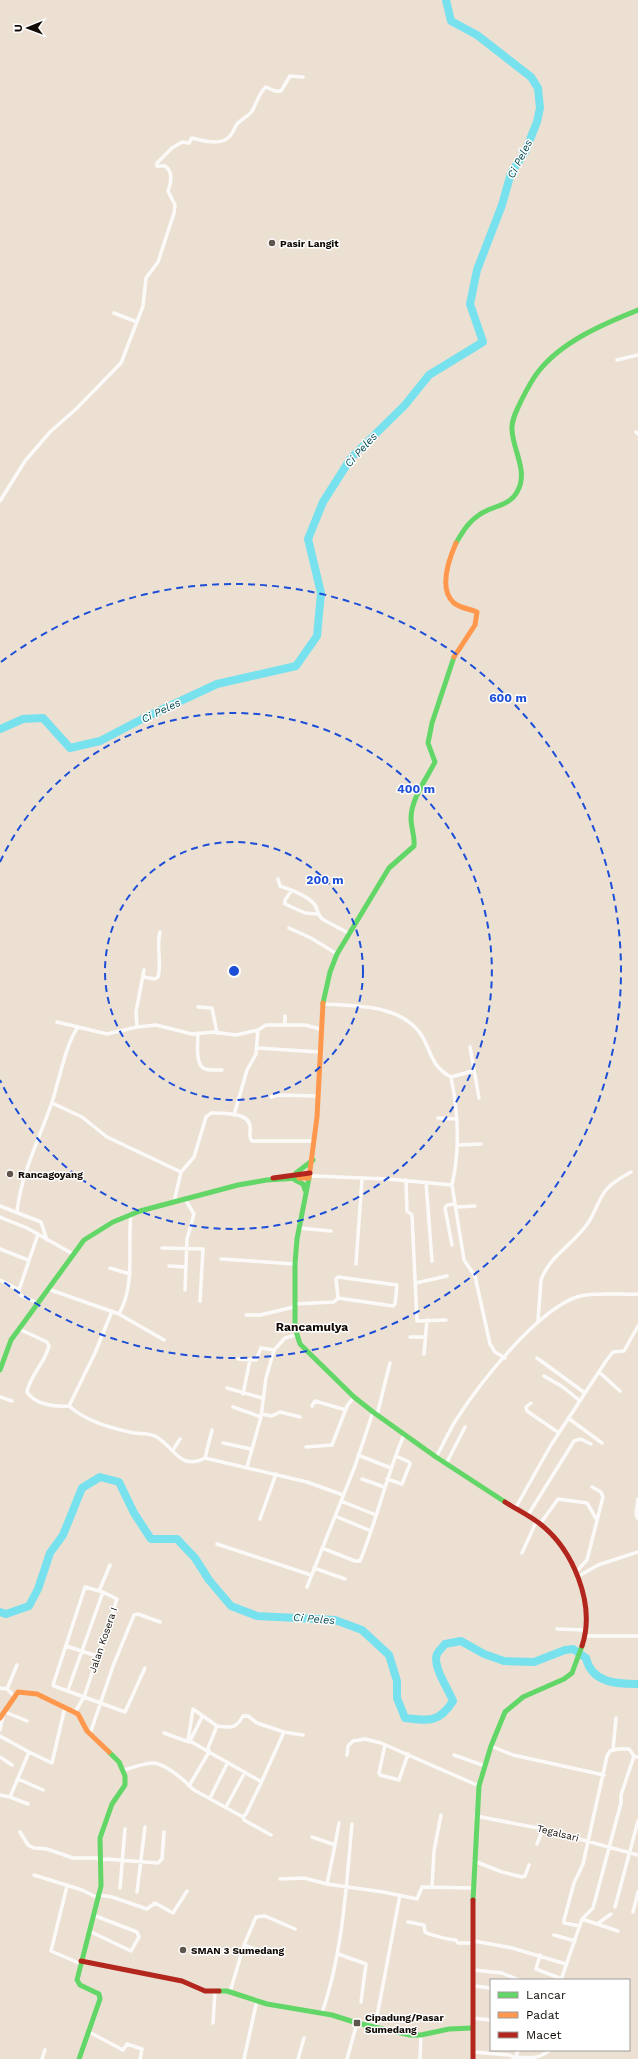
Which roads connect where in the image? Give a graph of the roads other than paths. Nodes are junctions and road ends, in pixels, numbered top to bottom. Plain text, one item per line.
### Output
1 (303, 77) dead end
2 (638, 310) edge
3 (114, 313) dead end
4 (137, 322) junction
5 (638, 355) edge
6 (617, 360) dead end
7 (0, 501) edge
8 (278, 879) dead end
9 (292, 890) junction
10 (318, 914) junction
11 (289, 928) dead end
12 (160, 932) dead end
13 (350, 934) junction
14 (337, 954) junction
15 (144, 970) dead end
16 (143, 977) junction
17 (323, 1004) junction
18 (198, 1007) dead end
19 (285, 1016) dead end
20 (57, 1022) dead end
21 (285, 1024) junction
22 (78, 1026) junction
23 (137, 1027) junction
24 (258, 1030) junction
25 (320, 1030) junction
26 (198, 1033) junction
27 (217, 1033) junction
28 (470, 1047) dead end
29 (257, 1048) junction
30 (320, 1052) junction
31 (222, 1070) dead end
32 (473, 1071) junction
33 (451, 1077) junction
34 (318, 1096) junction
35 (271, 1097) dead end
36 (479, 1098) dead end
37 (52, 1103) junction
38 (234, 1115) junction
39 (438, 1118) dead end
40 (456, 1119) junction
41 (315, 1141) junction
42 (481, 1144) dead end
43 (457, 1145) junction
44 (313, 1160) junction
45 (181, 1172) junction
46 (631, 1172) dead end
47 (293, 1176) junction
48 (311, 1176) junction
49 (362, 1179) junction
50 (406, 1180) junction
51 (426, 1182) junction
52 (452, 1185) junction
53 (306, 1192) junction
54 (186, 1199) junction
55 (174, 1202) junction
56 (456, 1205) junction
57 (0, 1206) edge
58 (475, 1206) dead end
59 (17, 1212) junction
60 (131, 1214) junction
61 (0, 1217) edge
62 (300, 1228) junction
63 (331, 1231) dead end
64 (38, 1234) junction
65 (47, 1240) junction
66 (452, 1245) dead end
67 (162, 1248) dead end
68 (187, 1248) junction
69 (0, 1249) edge
70 (73, 1254) junction
71 (221, 1259) dead end
72 (28, 1260) junction
73 (432, 1261) dead end
74 (295, 1264) junction
75 (356, 1264) dead end
76 (169, 1266) dead end
77 (186, 1267) junction
78 (110, 1268) dead end
79 (130, 1274) junction
80 (447, 1276) dead end
81 (0, 1280) edge
82 (416, 1283) junction
83 (48, 1289) junction
84 (19, 1290) junction
85 (185, 1290) dead end
86 (638, 1294) edge
87 (338, 1298) junction
88 (200, 1302) dead end
89 (38, 1303) junction
90 (294, 1306) junction
91 (112, 1311) junction
92 (119, 1314) junction
93 (246, 1316) dead end
94 (427, 1320) junction
95 (446, 1320) dead end
96 (538, 1321) junction
97 (638, 1326) edge
98 (18, 1329) junction
99 (296, 1335) junction
100 (410, 1337) dead end
101 (426, 1338) junction
102 (164, 1340) dead end
103 (274, 1350) junction
104 (424, 1354) dead end
105 (2, 1358) edge
106 (505, 1358) junction
107 (537, 1358) dead end
108 (238, 1359) dead end
109 (250, 1360) junction
110 (390, 1363) dead end
111 (0, 1370) edge
112 (599, 1372) junction
113 (544, 1376) dead end
114 (227, 1388) dead end
115 (620, 1391) dead end
116 (243, 1394) junction
117 (585, 1394) junction
118 (354, 1396) junction
119 (0, 1397) edge
120 (262, 1398) junction
121 (580, 1401) junction
122 (12, 1402) dead end
123 (531, 1403) dead end
124 (69, 1406) junction
125 (312, 1406) dead end
126 (233, 1407) dead end
127 (346, 1410) junction
128 (375, 1414) junction
129 (261, 1415) junction
130 (300, 1417) dead end
131 (568, 1418) junction
132 (465, 1427) dead end
133 (212, 1430) dead end
134 (559, 1433) junction
135 (404, 1434) junction
136 (180, 1439) dead end
137 (602, 1442) dead end
138 (223, 1443) dead end
139 (591, 1444) dead end
140 (306, 1447) dead end
141 (251, 1449) junction
142 (173, 1450) junction
143 (358, 1455) junction
144 (396, 1456) junction
145 (436, 1457) junction
146 (205, 1458) junction
147 (446, 1464) junction
148 (247, 1467) junction
149 (391, 1468) junction
150 (276, 1474) junction
151 (362, 1479) dead end
152 (387, 1479) junction
153 (384, 1487) junction
154 (592, 1487) dead end
155 (343, 1495) junction
156 (638, 1499) edge
157 (341, 1501) junction
158 (516, 1507) junction
159 (376, 1515) junction
160 (528, 1515) junction
161 (335, 1516) junction
162 (260, 1519) dead end
163 (638, 1519) edge
164 (597, 1520) junction
165 (539, 1522) junction
166 (371, 1531) junction
167 (217, 1544) dead end
168 (322, 1548) junction
169 (638, 1552) edge
170 (522, 1553) dead end
171 (110, 1565) dead end
172 (314, 1568) junction
173 (578, 1573) junction
174 (311, 1575) junction
175 (345, 1579) dead end
176 (307, 1587) dead end
177 (101, 1591) junction
178 (160, 1622) dead end
179 (557, 1629) dead end
180 (585, 1633) junction
181 (638, 1636) edge
182 (66, 1646) junction
183 (81, 1651) junction
184 (96, 1656) junction
185 (17, 1665) dead end
186 (145, 1668) dead end
187 (0, 1688) edge
188 (7, 1689) junction
189 (68, 1690) junction
190 (14, 1696) junction
191 (84, 1696) junction
192 (101, 1702) junction
193 (65, 1707) junction
194 (75, 1712) junction
195 (3, 1715) edge
196 (205, 1716) junction
197 (616, 1718) dead end
198 (27, 1721) dead end
199 (217, 1726) junction
200 (0, 1730) edge
201 (284, 1732) junction
202 (164, 1733) dead end
203 (90, 1734) junction
204 (302, 1735) dead end
205 (0, 1736) edge
206 (189, 1742) junction
207 (386, 1745) junction
208 (491, 1746) junction
209 (614, 1750) junction
210 (29, 1752) junction
211 (209, 1752) junction
212 (408, 1754) junction
213 (347, 1755) dead end
214 (454, 1755) dead end
215 (636, 1756) edge
216 (0, 1757) edge
217 (228, 1762) junction
218 (12, 1765) dead end
219 (484, 1766) junction
220 (124, 1770) junction
221 (245, 1772) junction
222 (604, 1775) junction
223 (18, 1779) junction
224 (261, 1783) junction
225 (189, 1786) junction
226 (479, 1786) junction
227 (43, 1790) dead end
228 (0, 1795) edge
229 (10, 1797) junction
230 (210, 1798) junction
231 (28, 1804) dead end
232 (226, 1807) junction
233 (441, 1815) dead end
234 (243, 1816) junction
235 (476, 1816) junction
236 (638, 1821) edge
237 (339, 1823) dead end
238 (352, 1824) dead end
239 (145, 1827) dead end
240 (125, 1829) dead end
241 (543, 1829) junction
242 (20, 1832) dead end
243 (164, 1832) dead end
244 (271, 1835) dead end
245 (312, 1837) dead end
246 (589, 1840) junction
247 (537, 1844) dead end
248 (335, 1845) junction
249 (609, 1847) junction
250 (629, 1853) junction
251 (638, 1855) edge
252 (99, 1859) junction
253 (122, 1861) junction
254 (474, 1861) junction
255 (142, 1863) junction
256 (529, 1866) dead end
257 (34, 1876) dead end
258 (280, 1879) dead end
259 (326, 1884) junction
260 (67, 1886) junction
261 (432, 1886) junction
262 (346, 1887) junction
263 (120, 1888) dead end
264 (473, 1888) junction
265 (187, 1891) dead end
266 (138, 1892) dead end
267 (638, 1892) edge
268 (400, 1895) junction
269 (98, 1896) junction
270 (615, 1907) dead end
271 (633, 1912) dead end
272 (611, 1914) dead end
273 (93, 1915) junction
274 (582, 1919) junction
275 (408, 1922) dead end
276 (597, 1924) junction
277 (580, 1926) junction
278 (295, 1929) dead end
279 (618, 1930) dead end
280 (88, 1931) junction
281 (554, 1934) dead end
282 (575, 1941) junction
283 (474, 1942) junction
284 (244, 1945) junction
285 (338, 1954) junction
286 (271, 1955) dead end
287 (540, 1955) junction
288 (81, 1963) junction
289 (566, 1964) junction
290 (474, 1970) junction
291 (517, 1979) edge
292 (561, 1979) edge
293 (474, 1986) junction
294 (490, 1988) edge
295 (215, 1991) junction
296 (230, 1992) junction
297 (257, 2000) junction
298 (361, 2002) dead end
299 (322, 2012) junction
300 (472, 2018) junction
301 (490, 2020) edge
302 (213, 2023) dead end
303 (357, 2024) junction
304 (375, 2027) junction
305 (472, 2028) junction
306 (89, 2032) junction
307 (421, 2035) junction
308 (304, 2038) dead end
309 (45, 2050) dead end
310 (549, 2051) edge
311 (473, 2052) junction
312 (517, 2058) edge
313 (42, 2059) edge
314 (79, 2059) edge
315 (140, 2059) edge
316 (245, 2059) edge
317 (298, 2059) edge
318 (347, 2059) edge
319 (420, 2059) edge
320 (473, 2059) edge

1 - 4 street
2 - 13 main road
3 - 4 street
4 - 7 street
5 - 6 street
8 - 9 street
9 - 10 street
9 - 10 street
10 - 13 street
11 - 14 street
12 - 16 street
13 - 14 main road
14 - 17 main road
15 - 16 street
16 - 23 street
17 - 25 main road
17 - 33 street
18 - 27 street
19 - 21 street
20 - 22 street
21 - 24 street
21 - 25 street
22 - 23 street
22 - 37 street
23 - 26 street
24 - 27 street
24 - 29 street
25 - 30 main road
26 - 27 street
26 - 31 street
28 - 32 street
29 - 30 street
29 - 38 street
30 - 34 main road
32 - 33 street
32 - 36 street
33 - 40 street
34 - 35 street
34 - 41 main road
37 - 45 street
37 - 59 street
38 - 41 street
38 - 45 street
39 - 40 street
40 - 43 street
41 - 44 main road
42 - 43 street
43 - 52 street
44 - 47 main road
44 - 48 main road
45 - 55 street
46 - 96 street
47 - 48 main road
47 - 53 main road
47 - 54 main road
48 - 49 street
48 - 53 main road
49 - 50 street
49 - 75 street
50 - 51 street
50 - 82 street
51 - 52 street
51 - 73 street
52 - 56 street
53 - 62 main road
54 - 55 main road
54 - 68 street
55 - 60 main road
56 - 58 street
56 - 66 street
56 - 106 street
57 - 59 street
59 - 65 street
60 - 70 main road
60 - 79 street
61 - 64 street
62 - 63 street
62 - 74 main road
64 - 65 street
64 - 72 street
65 - 70 street
67 - 68 street
68 - 77 street
68 - 88 street
69 - 72 street
70 - 83 main road
71 - 74 street
72 - 84 street
74 - 90 main road
76 - 77 street
77 - 85 street
78 - 79 street
79 - 92 street
80 - 82 street
81 - 84 street
82 - 94 street
83 - 89 main road
83 - 91 street
84 - 89 street
86 - 96 street
87 - 87 street
87 - 90 street
89 - 98 main road
90 - 93 street
90 - 99 main road
91 - 92 street
91 - 124 street
92 - 102 street
94 - 95 street
94 - 101 street
96 - 106 street
97 - 112 street
98 - 105 main road
98 - 124 street
99 - 103 street
99 - 118 main road
100 - 101 street
101 - 104 street
103 - 109 street
103 - 120 street
105 - 111 main road
106 - 145 street
107 - 117 street
108 - 109 street
109 - 116 street
110 - 128 street
112 - 115 street
112 - 117 street
113 - 121 street
114 - 116 street
116 - 120 street
117 - 121 street
118 - 127 street
118 - 128 main road
119 - 122 street
120 - 129 street
121 - 131 street
123 - 134 street
124 - 142 street
125 - 127 street
126 - 129 street
127 - 140 street
128 - 135 main road
128 - 143 street
129 - 130 street
129 - 141 street
131 - 134 street
131 - 137 street
132 - 147 street
133 - 146 street
134 - 158 street
135 - 144 street
135 - 145 main road
136 - 142 street
138 - 141 street
139 - 160 street
141 - 148 street
142 - 146 street
143 - 149 street
143 - 155 street
144 - 149 street
144 - 152 street
145 - 147 main road
146 - 148 street
147 - 158 main road
148 - 150 street
149 - 152 street
150 - 155 street
150 - 162 street
151 - 153 street
152 - 153 street
153 - 159 street
154 - 164 street
155 - 157 street
156 - 163 street
157 - 159 street
157 - 161 street
158 - 160 main road
159 - 166 street
160 - 165 main road
161 - 166 street
161 - 168 street
164 - 165 street
164 - 173 street
165 - 170 street
165 - 173 main road
166 - 168 street
167 - 174 street
168 - 172 street
169 - 173 street
171 - 177 street
172 - 174 street
172 - 175 street
173 - 180 main road
174 - 176 street
177 - 182 street, Jalan Kosera I
177 - 183 street
177 - 184 street, Jalan Kosera I
178 - 192 street
179 - 180 street
180 - 181 street
180 - 208 main road
182 - 183 street
182 - 189 street
183 - 184 street
183 - 189 street
184 - 191 street, Jalan Kosera I
185 - 188 street
186 - 192 street
187 - 188 street
188 - 190 street
189 - 191 street
190 - 193 main road
190 - 195 main road
191 - 192 street
191 - 194 street, Jalan Kosera I
192 - 203 street
193 - 194 main road
193 - 210 street
194 - 203 main road
195 - 198 street
195 - 200 street
196 - 199 street
196 - 206 street
196 - 206 street
197 - 209 street
199 - 201 street
199 - 211 street
201 - 204 street
201 - 224 street
202 - 206 street
203 - 220 main road
205 - 210 street
206 - 211 street
207 - 212 street
207 - 212 street
207 - 213 street
208 - 219 main road
208 - 222 street
209 - 215 street
209 - 222 street
210 - 223 street
211 - 217 street
211 - 225 street
212 - 226 street
214 - 219 street
215 - 249 street
216 - 218 street
217 - 221 street
217 - 230 street
219 - 226 main road
220 - 225 street
220 - 252 main road
221 - 224 street
221 - 232 street
222 - 246 street
223 - 227 street
223 - 229 street
224 - 234 street
225 - 230 street
226 - 235 main road
228 - 229 street
229 - 231 street
230 - 232 street
232 - 234 street
233 - 261 street
234 - 244 street
235 - 241 street, Tegalsari
235 - 254 main road
236 - 250 street
237 - 248 street
238 - 262 street
239 - 255 street
240 - 253 street
241 - 246 street, Tegalsari
241 - 247 street
242 - 252 street
243 - 255 street
245 - 248 street
246 - 249 street, Tegalsari
246 - 277 street
248 - 259 street
249 - 250 street, Tegalsari
249 - 274 street
250 - 251 street, Tegalsari
250 - 270 street
252 - 253 street
252 - 269 main road
253 - 255 street
253 - 263 street
254 - 256 street
254 - 264 main road
255 - 266 street
257 - 260 street
258 - 259 street
259 - 262 street
260 - 269 street
260 - 288 street
261 - 264 street
261 - 268 street
262 - 268 street
262 - 285 street
264 - 283 main road
265 - 269 street
267 - 271 street
268 - 304 street
269 - 273 main road
272 - 276 street
273 - 280 main road
273 - 280 street
274 - 276 street
274 - 277 street
275 - 283 street
276 - 279 street
277 - 282 street
278 - 284 street
280 - 288 main road
281 - 282 street
282 - 289 street
283 - 287 street
283 - 290 main road
284 - 286 street
284 - 296 street
285 - 298 street
285 - 299 street
287 - 289 street
287 - 292 street
288 - 295 main road
288 - 306 main road
289 - 292 street
290 - 291 street
290 - 293 main road
293 - 294 street
293 - 300 main road
295 - 296 main road
295 - 302 street
296 - 297 main road
297 - 299 main road
297 - 316 street
299 - 303 main road
300 - 301 street
300 - 305 main road
303 - 304 main road
303 - 318 street
304 - 307 main road
305 - 307 main road
305 - 311 main road
306 - 314 main road
306 - 315 street
307 - 319 street
308 - 317 street
309 - 313 street
310 - 312 street
311 - 312 street
311 - 320 main road

